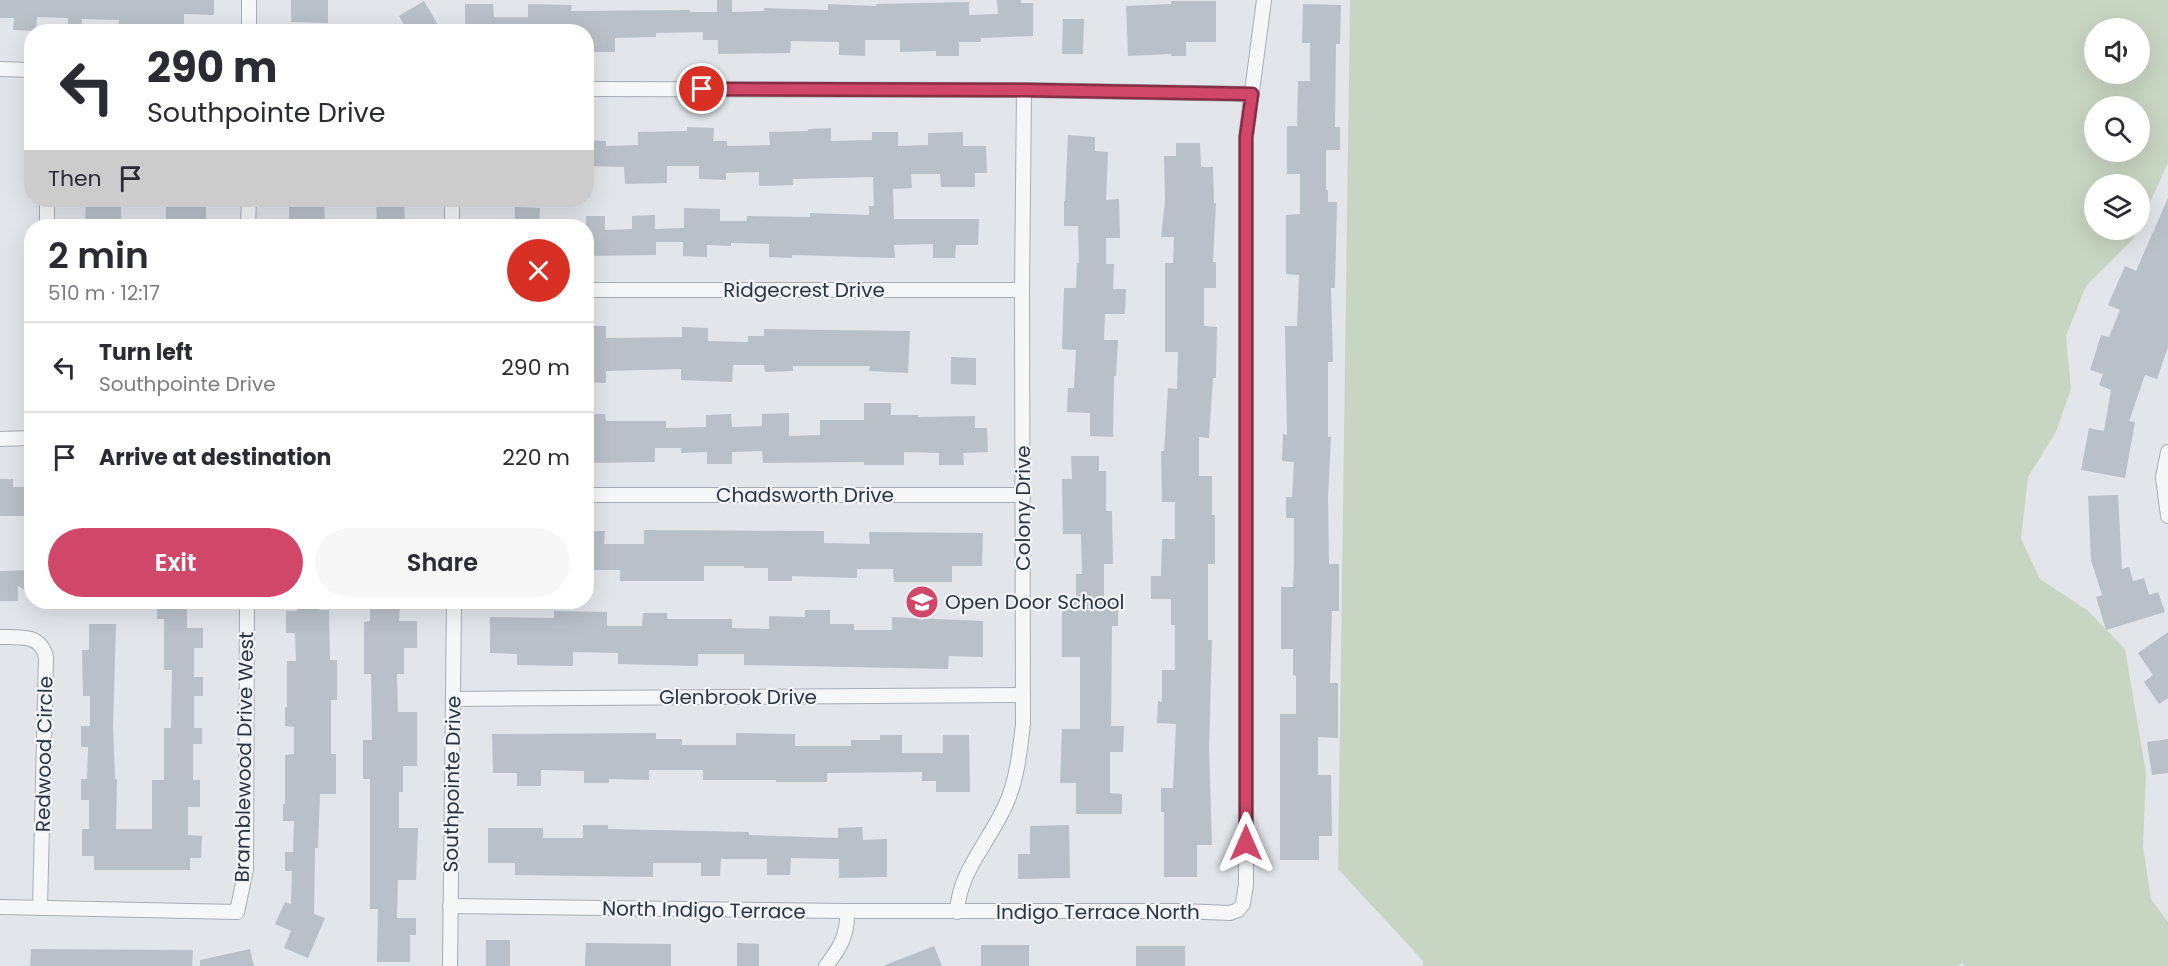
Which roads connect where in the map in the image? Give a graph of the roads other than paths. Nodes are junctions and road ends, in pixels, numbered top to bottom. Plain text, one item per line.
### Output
1 (249, 0) edge
2 (1264, 0) edge
3 (249, 24) edge
4 (0, 69) edge
5 (24, 70) edge
6 (594, 89) edge
7 (1024, 90) junction
8 (1252, 94) junction
9 (594, 290) edge
10 (1022, 290) junction
11 (24, 438) edge
12 (0, 439) edge
13 (2168, 452) edge
14 (594, 495) edge
15 (1023, 495) junction
16 (2168, 516) edge
17 (247, 609) edge
18 (454, 609) edge
19 (0, 638) edge
20 (1023, 694) junction
21 (454, 699) junction
22 (450, 906) junction
23 (0, 907) edge
24 (40, 908) junction
25 (848, 911) junction
26 (957, 912) junction
27 (450, 966) edge
28 (826, 966) edge

1 - 3 street
2 - 8 street
4 - 5 street
6 - 7 street
7 - 8 street
7 - 10 street, Colony Drive
8 - 26 street, Indigo Terrace North
9 - 10 street, Ridgecrest Drive
10 - 15 street, Colony Drive
11 - 12 street
13 - 16 street
14 - 15 street, Chadsworth Drive
15 - 20 street, Colony Drive
17 - 24 street, Bramblewood Drive West
18 - 21 street, Southpointe Drive
19 - 24 street, Redwood Circle
20 - 21 street, Glenbrook Drive
20 - 26 street, Colony Drive
21 - 22 street, Southpointe Drive
22 - 25 street, North Indigo Terrace
22 - 27 street, Southpointe Drive
23 - 24 street
25 - 26 street, North Indigo Terrace
25 - 28 street

